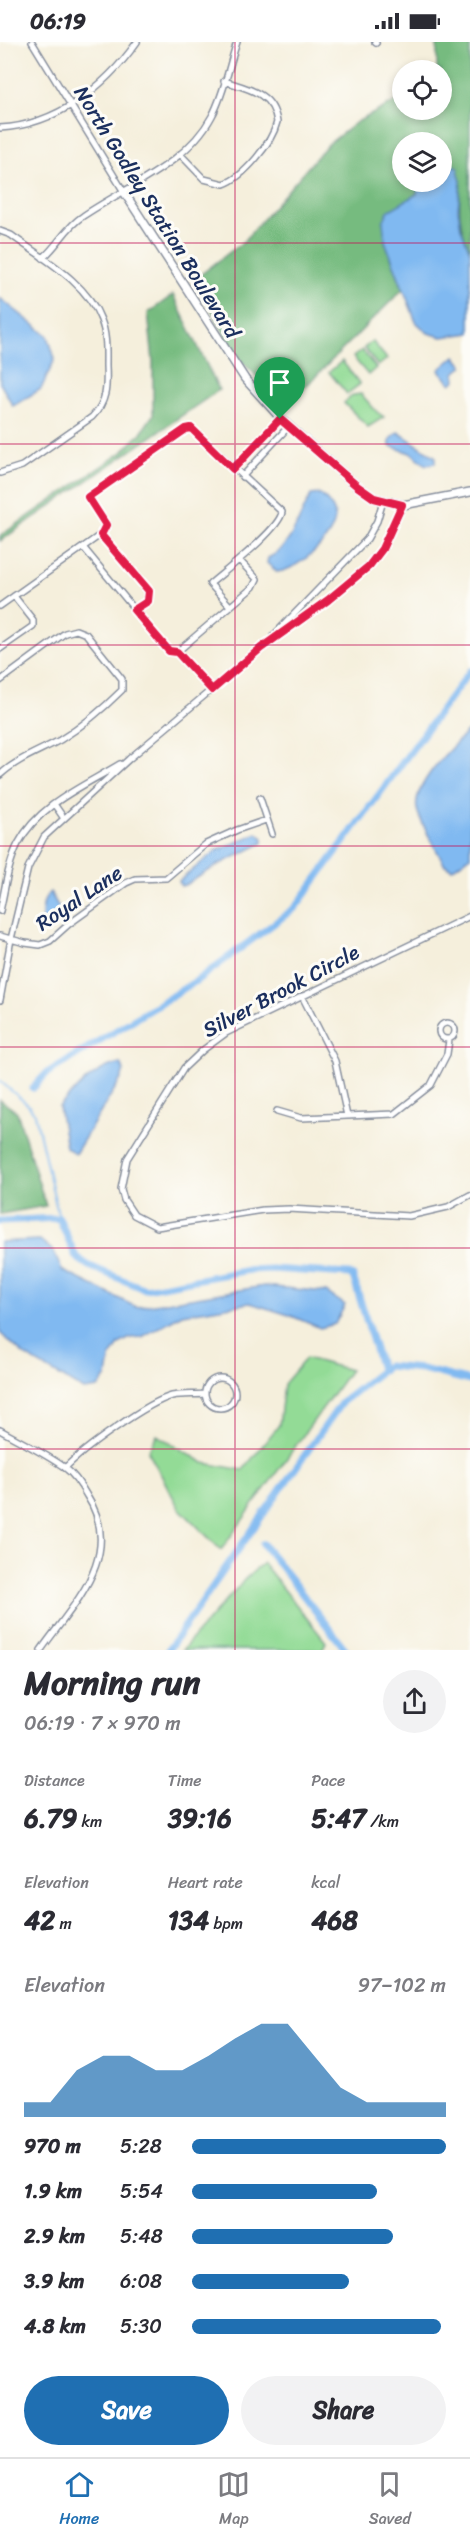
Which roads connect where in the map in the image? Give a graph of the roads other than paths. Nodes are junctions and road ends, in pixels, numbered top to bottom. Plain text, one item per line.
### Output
1 (32, 42) edge
2 (137, 42) edge
3 (237, 42) edge
4 (224, 81) junction
5 (70, 106) junction
6 (0, 128) edge
7 (180, 154) junction
8 (124, 192) junction
9 (0, 231) edge
10 (43, 258) junction
11 (280, 419) junction
12 (289, 426) junction
13 (233, 469) junction
14 (0, 473) edge
15 (242, 477) junction
16 (470, 492) edge
17 (383, 501) junction
18 (402, 505) junction
19 (101, 535) junction
20 (83, 547) junction
21 (239, 560) junction
22 (14, 596) junction
23 (0, 606) edge
24 (230, 606) junction
25 (134, 610) junction
26 (261, 648) junction
27 (0, 649) edge
28 (177, 652) junction
29 (0, 681) edge
30 (212, 690) junction
31 (129, 759) junction
32 (0, 775) edge
33 (260, 798) dead end
34 (54, 804) junction
35 (63, 817) junction
36 (266, 820) junction
37 (272, 834) dead end
38 (0, 911) edge
39 (470, 916) edge
40 (1, 937) edge
41 (11, 939) junction
42 (302, 996) junction
43 (0, 999) edge
44 (449, 1040) dead end
45 (277, 1111) dead end
46 (347, 1116) junction
47 (470, 1195) edge
48 (205, 1394) junction
49 (0, 1430) edge
50 (65, 1468) junction
51 (41, 1650) edge

1 - 5 street, North Godley Station Boulevard
2 - 5 street
3 - 4 street
4 - 7 street
4 - 7 street
5 - 6 street
5 - 8 street, North Godley Station Boulevard
7 - 8 street
8 - 10 street
8 - 11 street, North Godley Station Boulevard
9 - 10 street
10 - 14 street
11 - 12 street, North Godley Station Boulevard
11 - 13 street
12 - 15 street
12 - 17 street, North Godley Station Boulevard
13 - 15 street
13 - 19 street
15 - 21 street
16 - 18 street, North Godley Station Boulevard
17 - 18 street, North Godley Station Boulevard
17 - 26 street
18 - 26 street
19 - 20 street
19 - 25 street
20 - 22 street
20 - 25 street
21 - 24 street
21 - 24 street
22 - 23 street
22 - 27 street
24 - 28 street
25 - 28 street
26 - 30 street
28 - 30 street
29 - 32 street
30 - 31 street
31 - 34 street
31 - 35 street
33 - 36 street
34 - 35 street
34 - 38 street
35 - 41 street
36 - 37 street
36 - 41 street, Royal Lane
39 - 42 street, Silver Brook Circle
40 - 41 street, Royal Lane
41 - 43 street
42 - 46 street
42 - 47 street, Silver Brook Circle
44 - 46 street
45 - 46 street
48 - 48 street
48 - 50 street
49 - 50 street
50 - 51 street

